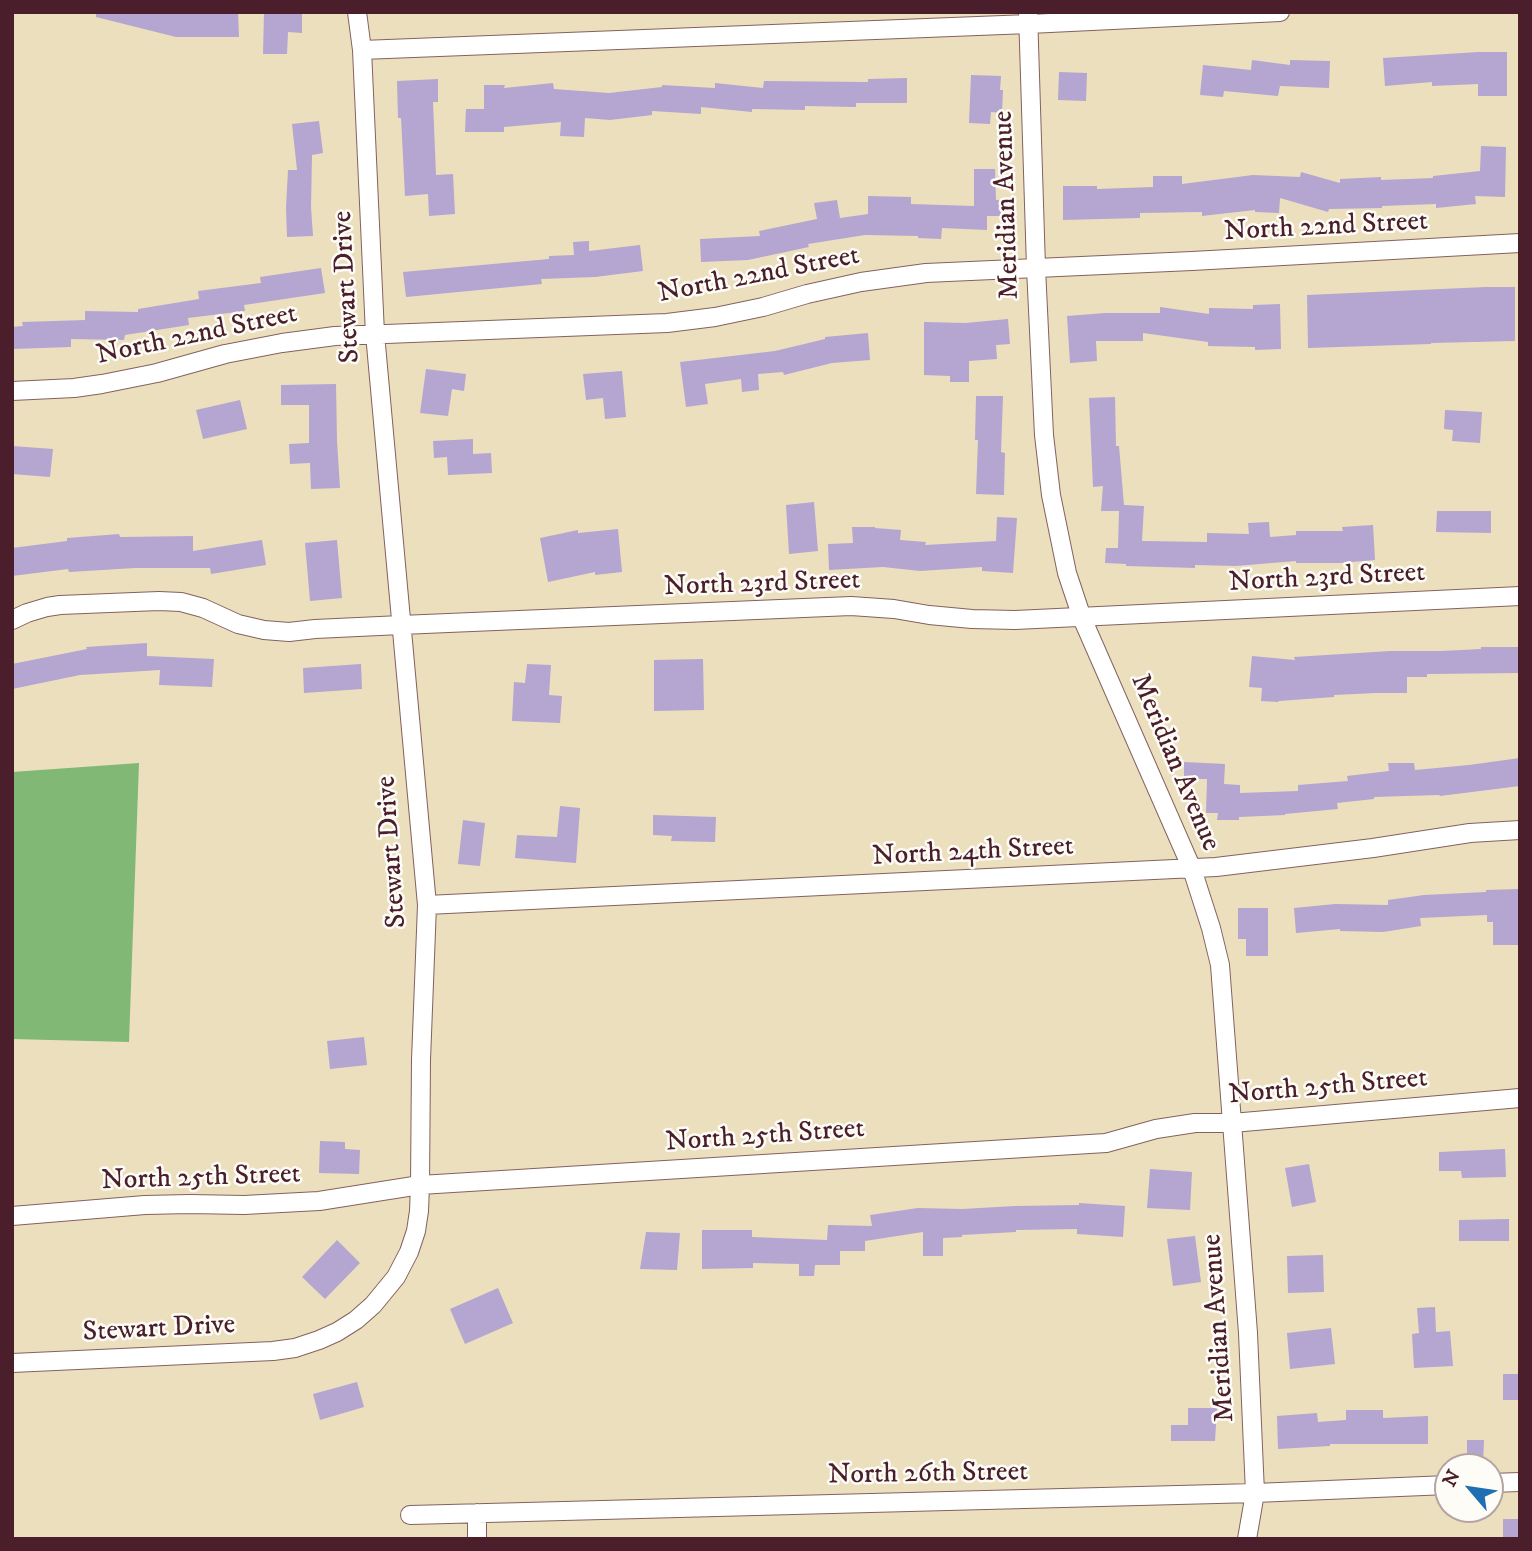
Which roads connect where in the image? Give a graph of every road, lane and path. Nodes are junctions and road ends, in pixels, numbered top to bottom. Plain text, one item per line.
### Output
1 (357, 12) edge
2 (1280, 12) edge
3 (1028, 18) edge
4 (362, 50) junction
5 (1520, 243) edge
6 (1036, 268) junction
7 (375, 334) junction
8 (12, 391) edge
9 (1520, 596) edge
10 (1082, 618) junction
11 (12, 620) edge
12 (401, 625) junction
13 (1520, 830) edge
14 (1192, 869) junction
15 (427, 905) junction
16 (1520, 1098) edge
17 (1232, 1123) junction
18 (421, 1185) junction
19 (12, 1216) edge
20 (12, 1363) edge
21 (1434, 1486) edge
22 (1255, 1493) junction
23 (477, 1513) junction
24 (410, 1515) dead end
25 (477, 1539) edge
26 (1247, 1539) edge

1 - 4 street, Stewart Drive
2 - 3 street
3 - 4 street
3 - 6 street, Meridian Avenue
4 - 7 street, Stewart Drive
5 - 6 street, North 22nd Street
6 - 7 street, North 22nd Street
6 - 10 street, Meridian Avenue
7 - 8 street, North 22nd Street
7 - 12 street, Stewart Drive
9 - 10 street, North 23rd Street
10 - 12 street, North 23rd Street
10 - 14 street, Meridian Avenue
11 - 12 street, North 23rd Street
12 - 15 street, Stewart Drive
13 - 14 street, North 24th Street
14 - 15 street, North 24th Street
14 - 17 street, Meridian Avenue
15 - 18 street, Stewart Drive
16 - 17 street, North 25th Street
17 - 18 street, North 25th Street
17 - 22 street, Meridian Avenue
18 - 19 street, North 25th Street
18 - 20 street, Stewart Drive
21 - 22 street, North 26th Street
22 - 23 street, North 26th Street
22 - 26 street, Meridian Avenue
23 - 24 street, North 26th Street
23 - 25 street

